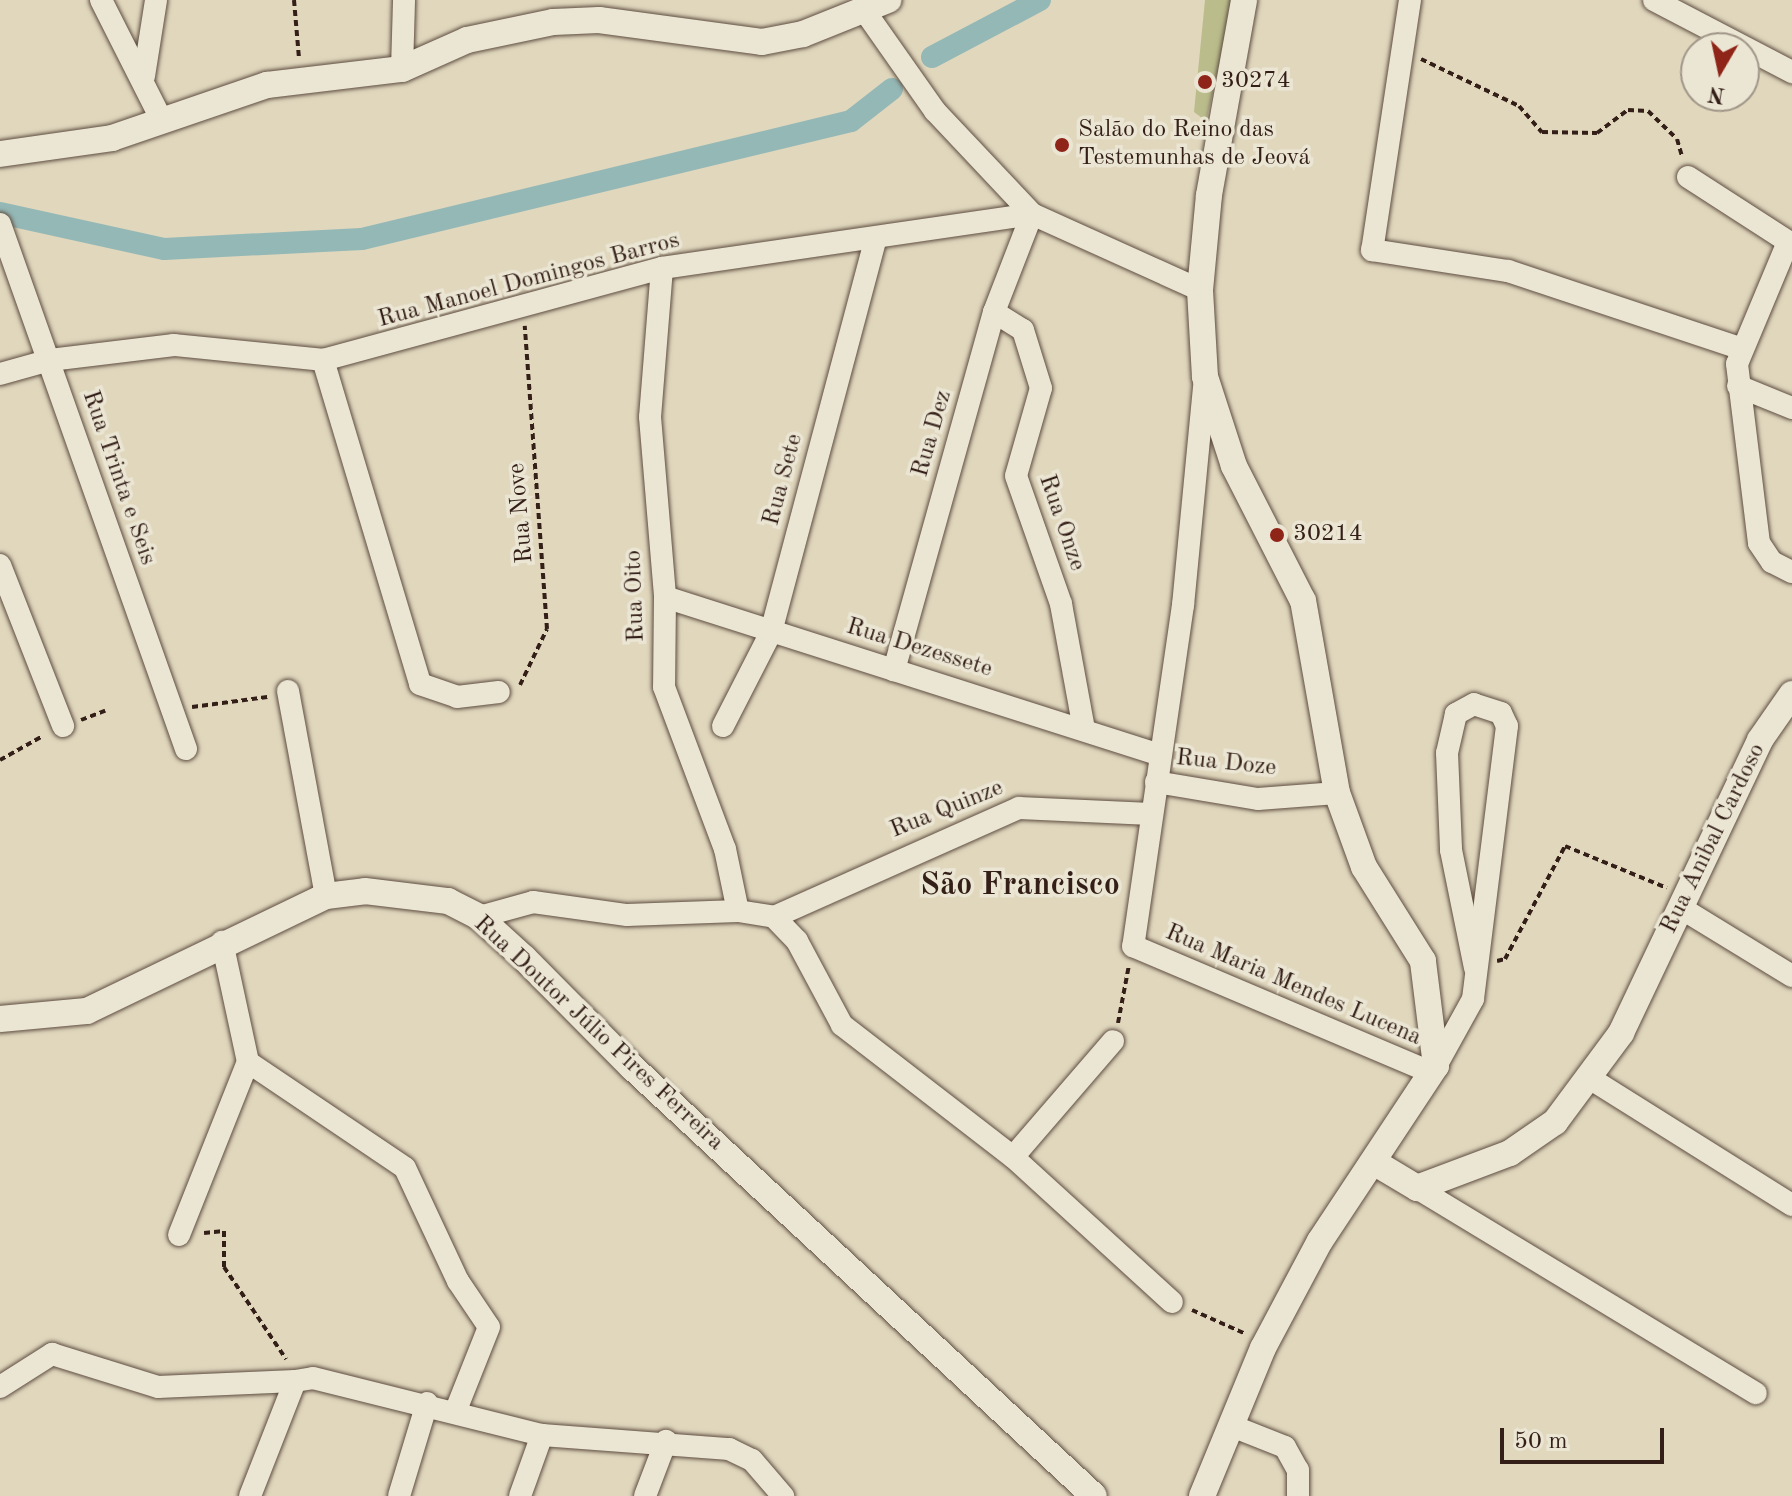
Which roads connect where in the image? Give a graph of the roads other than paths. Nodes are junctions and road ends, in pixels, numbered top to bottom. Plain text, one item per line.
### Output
1 (101, 0) edge
2 (156, 0) edge
3 (404, 0) edge
4 (1244, 0) edge
5 (1410, 0) edge
6 (1654, 0) edge
7 (876, 5) edge
8 (402, 69) junction
9 (1792, 72) edge
10 (144, 76) junction
11 (161, 119) junction
12 (0, 154) edge
13 (1688, 177) road end
14 (1032, 214) junction
15 (0, 224) edge
16 (875, 240) junction
17 (1790, 243) edge
18 (662, 268) junction
19 (1200, 290) junction
20 (994, 312) junction
21 (1740, 348) junction
22 (50, 360) junction
23 (323, 360) junction
24 (0, 374) edge
25 (1205, 377) junction
26 (1738, 386) junction
27 (1792, 408) edge
28 (0, 565) edge
29 (1792, 572) edge
30 (665, 597) junction
31 (771, 632) junction
32 (894, 670) junction
33 (288, 691) road end
34 (499, 692) road end
35 (1792, 694) edge
36 (1083, 724) junction
37 (63, 726) road end
38 (723, 726) dead end
39 (186, 749) dead end
40 (1157, 754) junction
41 (1156, 782) junction
42 (1337, 793) junction
43 (1151, 814) junction
44 (326, 896) junction
45 (1681, 908) junction
46 (738, 911) junction
47 (479, 917) junction
48 (774, 917) junction
49 (222, 942) junction
50 (1475, 968) junction
51 (1792, 976) edge
52 (0, 1019) edge
53 (1113, 1041) road end
54 (248, 1062) junction
55 (1434, 1070) junction
56 (1591, 1079) junction
57 (1013, 1157) junction
58 (1377, 1164) junction
59 (1417, 1188) junction
60 (1792, 1205) edge
61 (179, 1235) road end
62 (1172, 1302) road end
63 (299, 1380) junction
64 (0, 1387) edge
65 (1756, 1393) dead end
66 (427, 1403) junction
67 (456, 1410) junction
68 (1232, 1426) junction
69 (542, 1435) junction
70 (666, 1441) junction
71 (250, 1496) edge
72 (399, 1496) edge
73 (520, 1496) edge
74 (645, 1496) edge
75 (783, 1496) edge
76 (1094, 1496) edge
77 (1202, 1496) edge
78 (1298, 1496) edge

1 - 10 street
2 - 10 street
3 - 8 street
4 - 19 street
5 - 21 street
6 - 9 street
7 - 8 street
7 - 14 street
8 - 11 street
10 - 11 street
11 - 12 street
13 - 17 street
14 - 16 street, Rua Manoel Domingos Barros
14 - 19 street, Rua Manoel Domingos Barros
14 - 20 street, Rua Dez
15 - 22 street, Rua Trinta e Seis
16 - 18 street, Rua Manoel Domingos Barros
16 - 31 street, Rua Sete
17 - 21 street
18 - 23 street, Rua Manoel Domingos Barros
18 - 30 street, Rua Oito
19 - 25 street
20 - 32 street, Rua Dez
20 - 36 street, Rua Onze
21 - 26 street
22 - 23 street, Rua Manoel Domingos Barros
22 - 24 street, Rua Manoel Domingos Barros
22 - 39 street, Rua Trinta e Seis
23 - 34 street
25 - 40 street
25 - 42 street
26 - 27 street
26 - 29 street
28 - 37 street
30 - 31 street, Rua Dezessete
30 - 46 street, Rua Oito
31 - 32 street, Rua Dezessete
31 - 38 street, Rua Sete
32 - 36 street, Rua Dezessete
33 - 44 street
35 - 45 street, Rua Anibal Cardoso
36 - 40 street, Rua Dezessete
40 - 41 street
41 - 42 street, Rua Doze
41 - 43 street
42 - 55 street
43 - 48 street, Rua Quinze
43 - 55 street, Rua Maria Mendes Lucena
44 - 47 street, Rua Doutor Júlio Pires Ferreira
44 - 49 street, Rua Doutor Júlio Pires Ferreira
45 - 51 street
45 - 56 street, Rua Anibal Cardoso
46 - 47 street
46 - 48 street
47 - 76 street, Rua Doutor Júlio Pires Ferreira
48 - 57 street
49 - 52 street, Rua Doutor Júlio Pires Ferreira
49 - 54 street
50 - 50 street
50 - 55 street
53 - 57 street
54 - 61 street
54 - 67 street
55 - 58 street
56 - 59 street, Rua Anibal Cardoso
56 - 60 street
57 - 62 street
58 - 59 street
58 - 68 street
59 - 65 street
63 - 64 street
63 - 66 street
63 - 71 street
66 - 67 street
66 - 72 street
67 - 69 street
68 - 77 street
68 - 78 street
69 - 70 street
69 - 73 street
70 - 74 street
70 - 75 street

